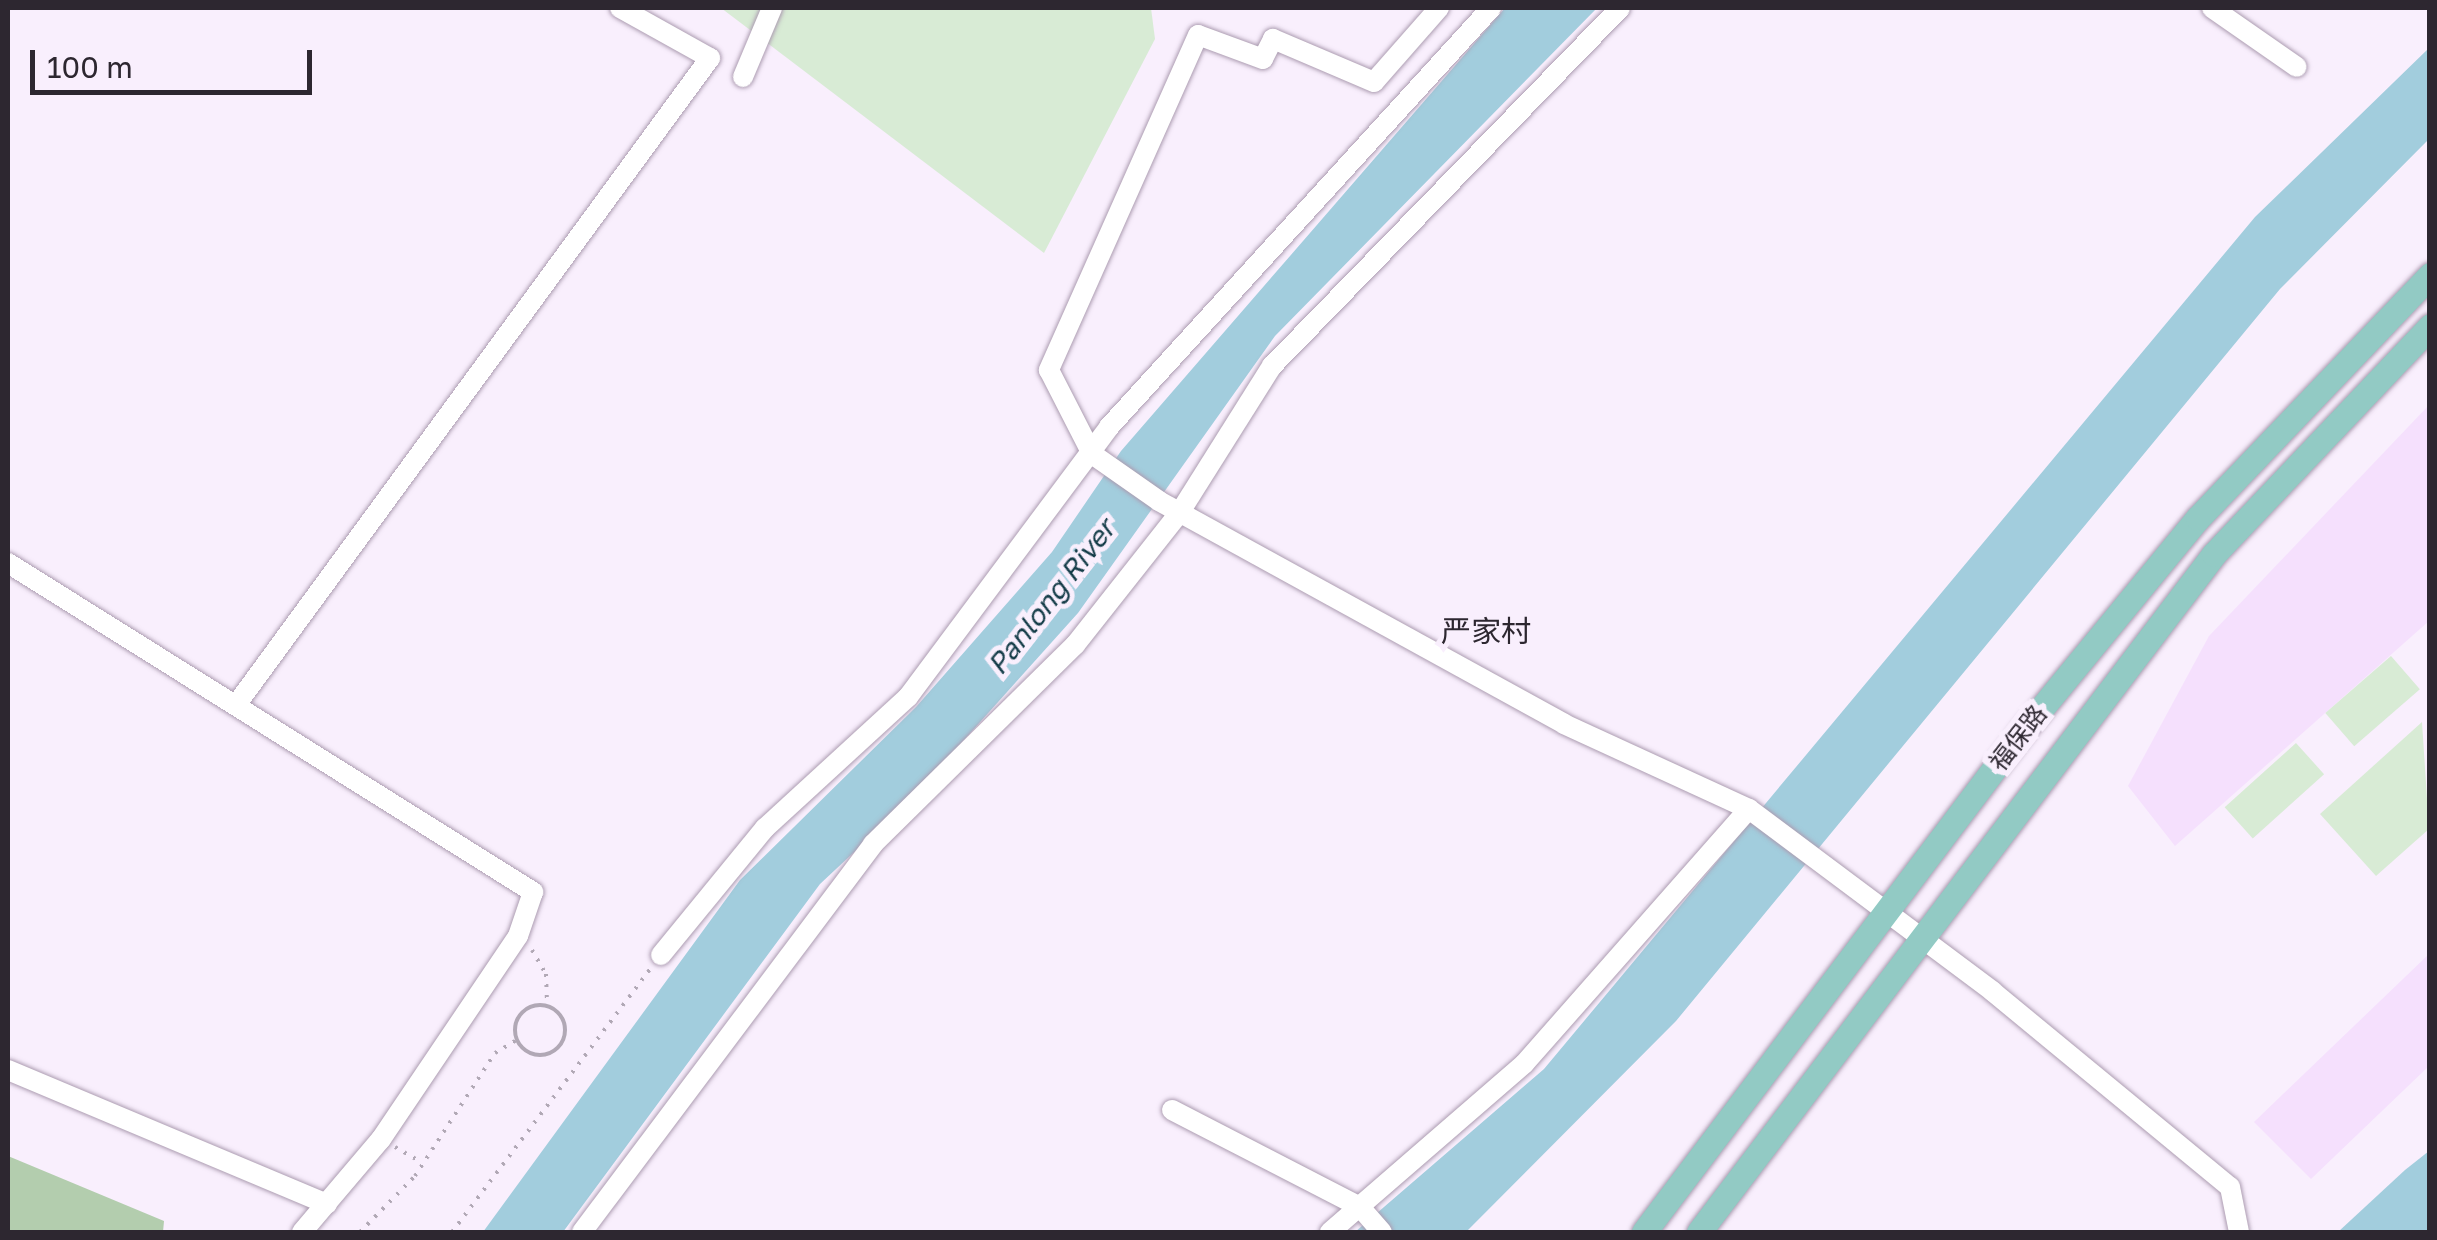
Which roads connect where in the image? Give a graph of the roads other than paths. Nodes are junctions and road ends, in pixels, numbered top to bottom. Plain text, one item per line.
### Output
1 (620, 8) edge
2 (772, 8) edge
3 (1439, 8) edge
4 (1491, 8) edge
5 (1620, 8) edge
6 (2212, 8) edge
7 (2298, 67) dead end
8 (743, 77) dead end
9 (2430, 275) edge
10 (2430, 326) edge
11 (1092, 454) junction
12 (1180, 512) junction
13 (8, 563) edge
14 (239, 701) junction
15 (1749, 810) junction
16 (1884, 913) junction
17 (1914, 938) junction
18 (661, 955) road end
19 (8, 1070) edge
20 (1172, 1110) dead end
21 (326, 1204) junction
22 (1360, 1207) junction
23 (302, 1232) edge
24 (582, 1232) edge
25 (1330, 1232) edge
26 (1382, 1232) edge
27 (1644, 1232) edge
28 (1699, 1232) edge
29 (2239, 1232) edge

1 - 14 street
2 - 8 street
3 - 11 street
4 - 11 street
5 - 12 street
6 - 7 street
9 - 16 main road, 福保路
10 - 17 main road, 福保路
11 - 12 street
11 - 18 street
12 - 15 street
12 - 24 street
13 - 14 street
14 - 21 street
15 - 16 street
15 - 22 street
16 - 17 street
16 - 27 main road, 福保路
17 - 28 main road, 福保路
17 - 29 street
19 - 21 street
20 - 22 street
21 - 23 street
22 - 25 street
22 - 26 street

